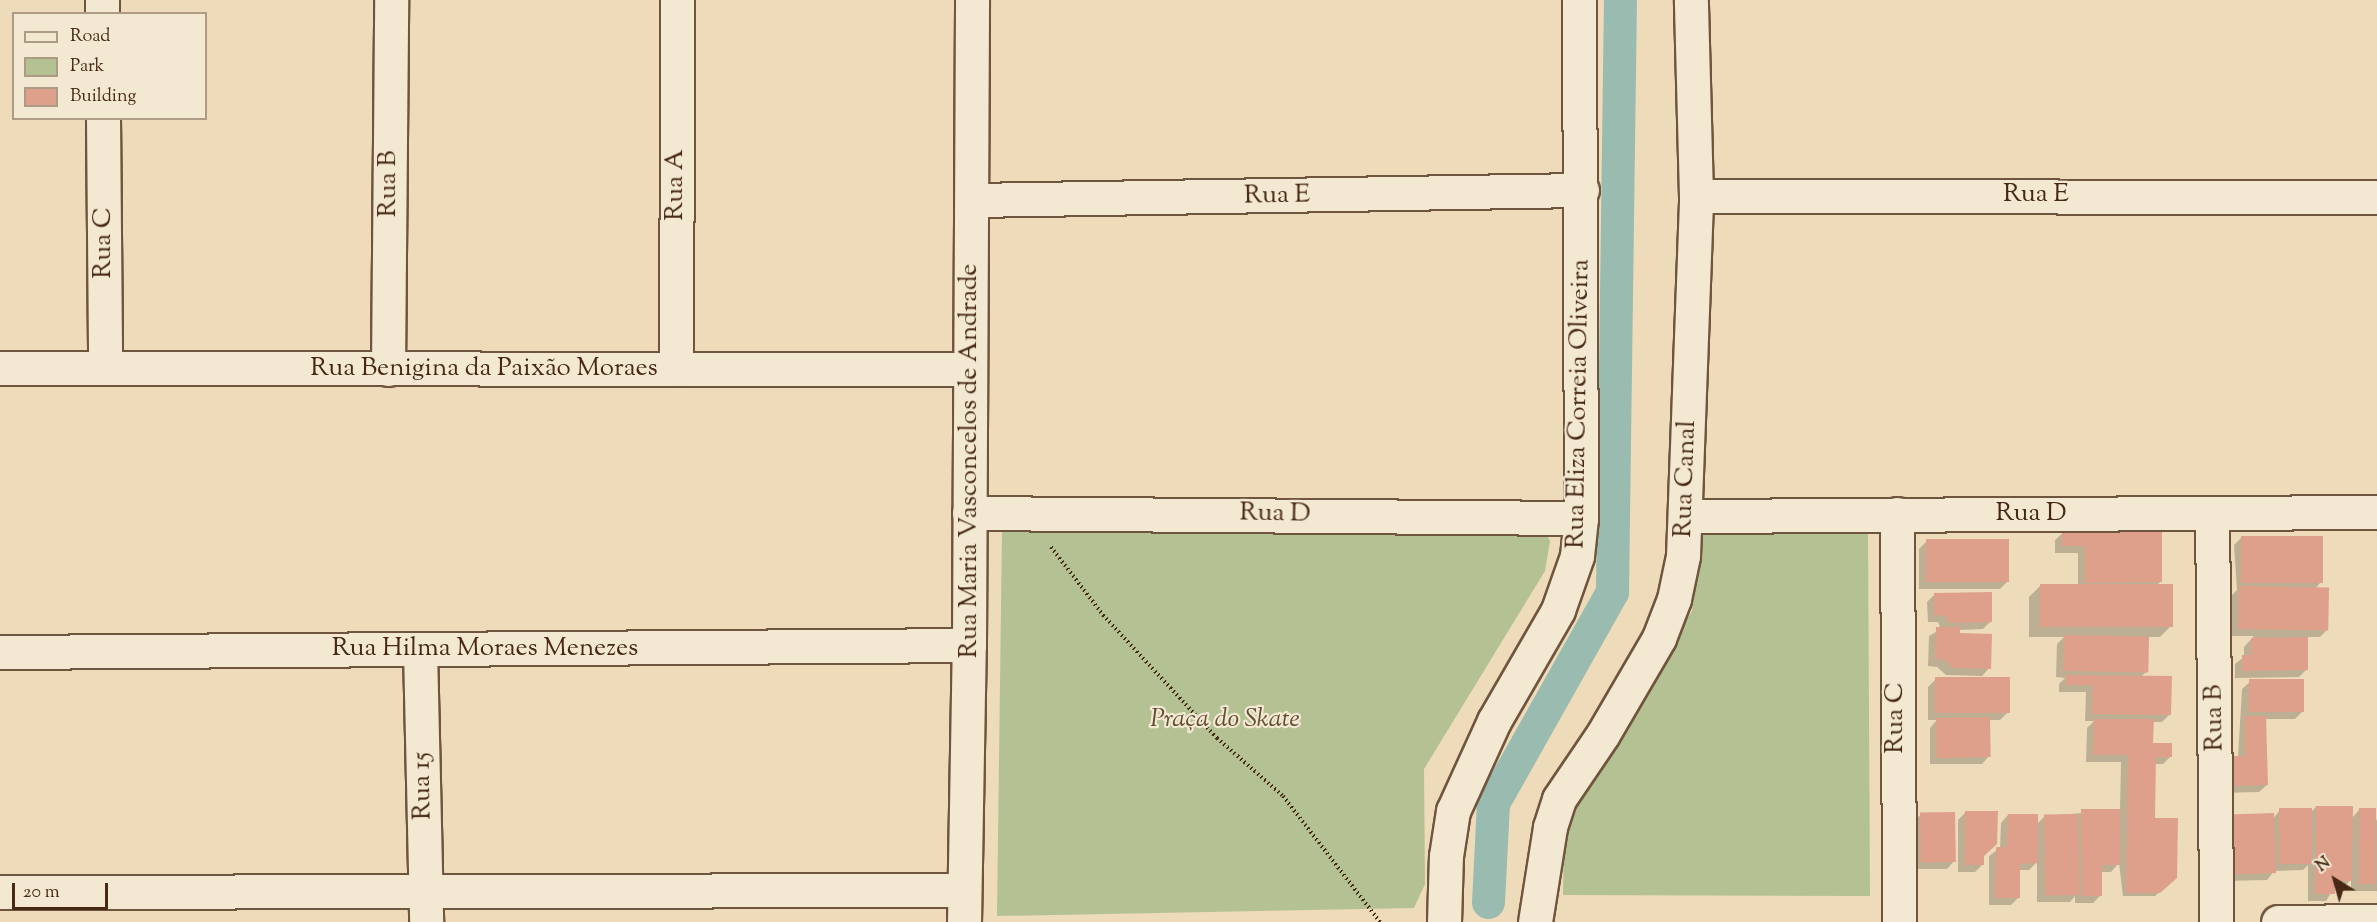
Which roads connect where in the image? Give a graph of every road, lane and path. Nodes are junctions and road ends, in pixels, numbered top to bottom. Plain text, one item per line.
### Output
1 (391, 0) edge
2 (677, 0) edge
3 (972, 0) edge
4 (1579, 0) edge
5 (1691, 0) edge
6 (103, 120) edge
7 (1582, 190) junction
8 (1696, 196) junction
9 (2377, 197) edge
10 (972, 200) junction
11 (0, 368) edge
12 (105, 369) junction
13 (388, 369) junction
14 (676, 369) junction
15 (968, 369) junction
16 (2377, 512) edge
17 (969, 513) junction
18 (1025, 513) junction
19 (2212, 513) junction
20 (1897, 514) junction
21 (1685, 516) junction
22 (1581, 518) junction
23 (969, 645) junction
24 (420, 649) junction
25 (0, 652) edge
26 (964, 890) junction
27 (0, 892) edge
28 (426, 907) edge
29 (2377, 921) edge
30 (964, 922) edge
31 (1380, 922) edge
32 (1444, 922) edge
33 (1535, 922) edge
34 (1899, 922) edge
35 (2216, 922) edge
36 (2278, 922) edge
37 (2306, 922) edge

1 - 13 street, Rua B
2 - 14 street, Rua A
3 - 10 street, Rua Maria Vasconcelos de Andrade
4 - 7 street, Rua Eliza Correia Oliveira
5 - 8 street, Rua Canal
6 - 12 street, Rua C
7 - 10 street, Rua E
7 - 22 street, Rua Eliza Correia Oliveira
8 - 9 street, Rua E
8 - 21 street, Rua Canal
10 - 15 street, Rua Maria Vasconcelos de Andrade
11 - 12 street, Rua Benigina da Paixão Moraes
12 - 13 street, Rua Benigina da Paixão Moraes
13 - 14 street, Rua Benigina da Paixão Moraes
14 - 15 street, Rua Benigina da Paixão Moraes
15 - 17 street, Rua Maria Vasconcelos de Andrade
16 - 19 street, Rua D
17 - 18 street, Rua D
17 - 23 street, Rua Maria Vasconcelos de Andrade
18 - 22 street, Rua D
18 - 31 path
19 - 20 street, Rua D
19 - 35 street, Rua B
20 - 21 street, Rua D
20 - 34 street, Rua C
21 - 33 street, Rua Canal
22 - 32 street, Rua Eliza Correia Oliveira
23 - 24 street, Rua Hilma Moraes Menezes
23 - 26 street, Rua Maria Vasconcelos de Andrade
24 - 25 street, Rua Hilma Moraes Menezes
24 - 28 street, Rua 15
26 - 28 street
26 - 30 street, Rua Maria Vasconcelos de Andrade
27 - 28 street
29 - 37 street
36 - 37 street

